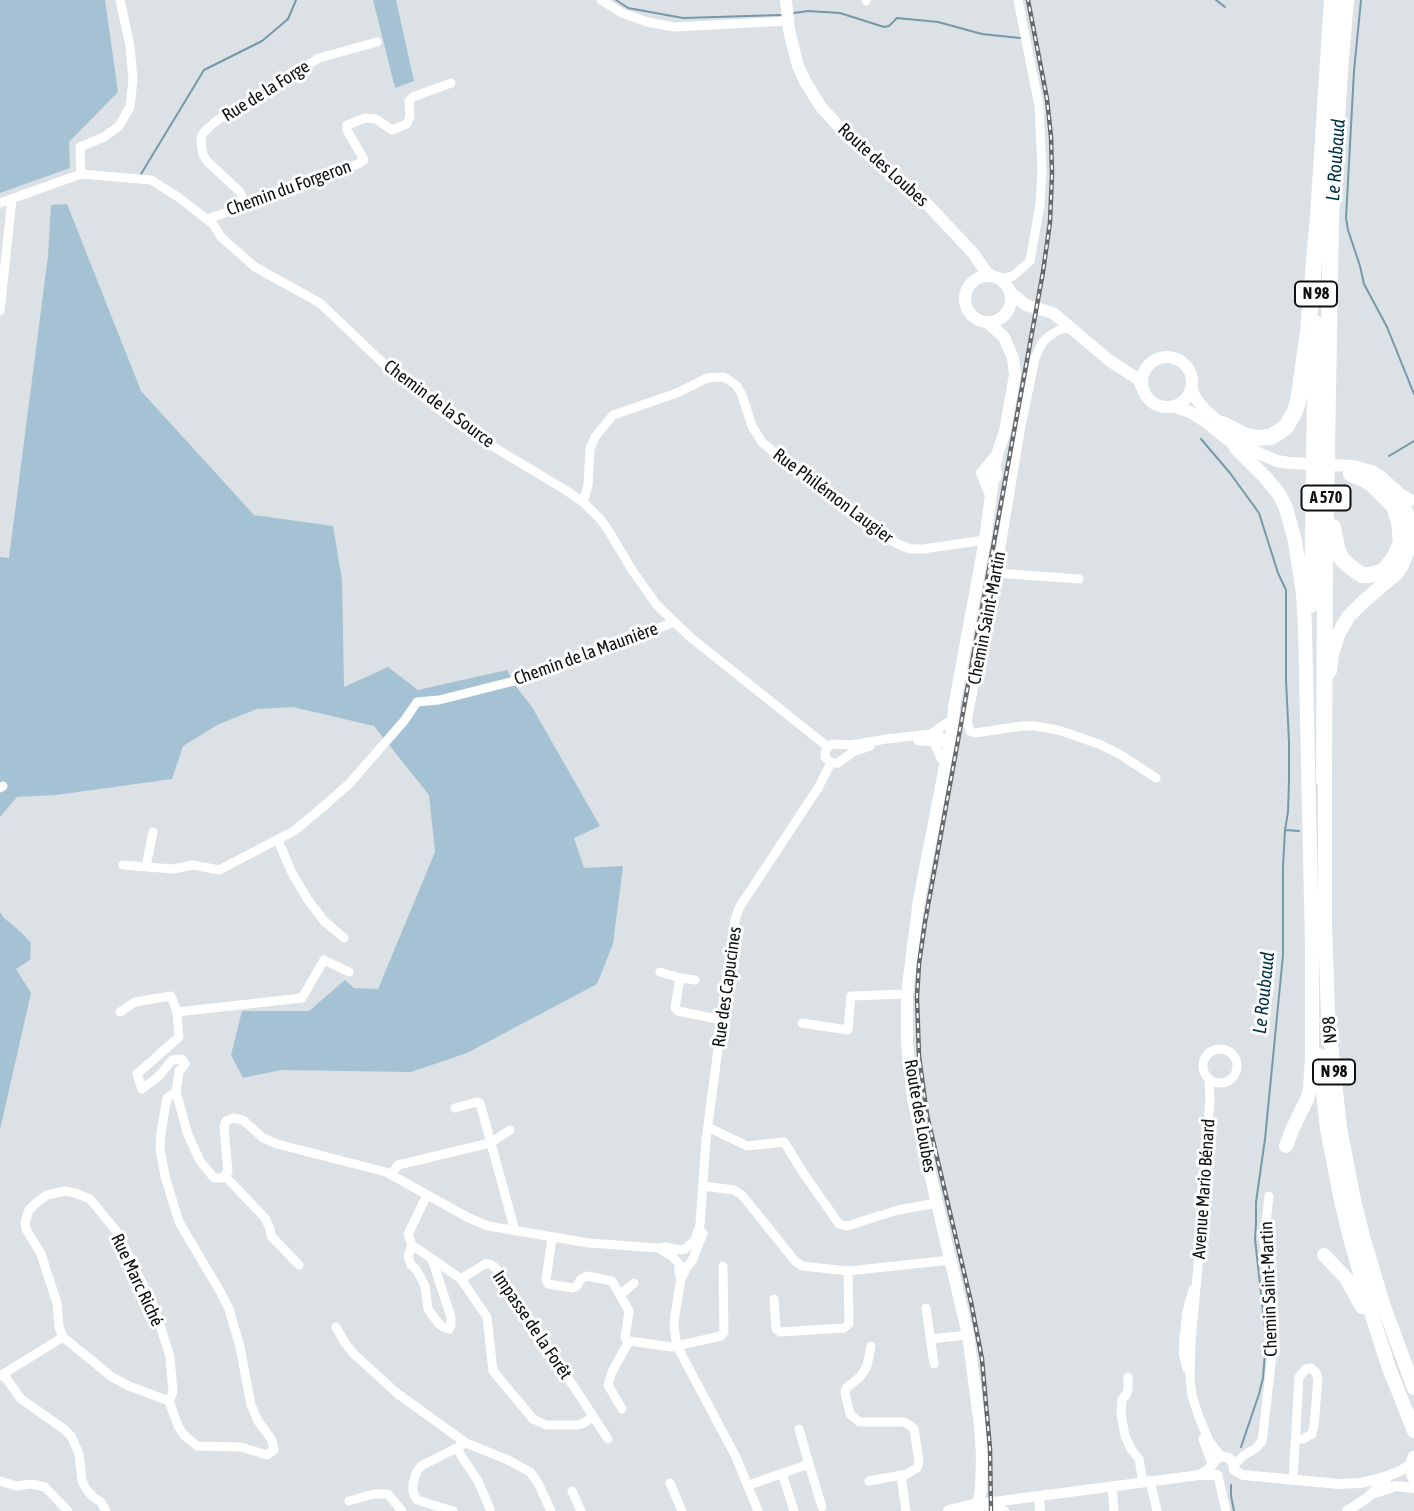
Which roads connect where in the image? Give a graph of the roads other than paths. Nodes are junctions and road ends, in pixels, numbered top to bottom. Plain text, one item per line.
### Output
1 (120, 0) edge
2 (601, 0) edge
3 (786, 0) edge
4 (1018, 0) edge
5 (1332, 0) edge
6 (1346, 0) edge
7 (788, 21) junction
8 (377, 42) dead end
9 (451, 83) dead end
10 (82, 174) junction
11 (12, 199) junction
12 (0, 203) edge
13 (245, 205) junction
14 (1318, 216) junction
15 (207, 219) junction
16 (965, 245) junction
17 (1013, 276) junction
18 (996, 278) junction
19 (973, 281) junction
20 (1010, 292) junction
21 (1027, 305) junction
22 (0, 311) edge
23 (1006, 314) junction
24 (1328, 320) junction
25 (988, 323) junction
26 (1071, 327) junction
27 (1004, 337) junction
28 (1110, 360) junction
29 (1152, 362) junction
30 (1142, 387) junction
31 (1192, 389) junction
32 (1175, 407) junction
33 (1223, 424) junction
34 (1237, 447) junction
35 (1300, 468) junction
36 (1345, 471) junction
37 (583, 502) junction
38 (1412, 510) edge
39 (985, 540) junction
40 (1401, 542) junction
41 (996, 573) junction
42 (1079, 579) dead end
43 (674, 622) junction
44 (943, 740) junction
45 (839, 744) junction
46 (828, 747) junction
47 (843, 760) junction
48 (831, 763) junction
49 (1156, 778) dead end
50 (1324, 780) junction
51 (153, 832) dead end
52 (278, 840) junction
53 (1310, 842) junction
54 (123, 864) dead end
55 (146, 866) junction
56 (344, 938) dead end
57 (1312, 945) junction
58 (349, 972) dead end
59 (660, 972) dead end
60 (680, 978) junction
61 (695, 980) dead end
62 (907, 994) junction
63 (120, 1012) dead end
64 (177, 1012) junction
65 (722, 1020) junction
66 (802, 1023) dead end
67 (1209, 1079) junction
68 (1226, 1082) junction
69 (176, 1092) junction
70 (1210, 1100) junction
71 (455, 1108) dead end
72 (708, 1129) junction
73 (510, 1130) dead end
74 (490, 1143) junction
75 (1286, 1146) dead end
76 (391, 1175) junction
77 (225, 1176) junction
78 (703, 1191) junction
79 (427, 1195) junction
80 (1269, 1196) dead end
81 (937, 1203) junction
82 (515, 1231) junction
83 (552, 1238) junction
84 (412, 1245) junction
85 (658, 1248) junction
86 (683, 1250) junction
87 (1324, 1255) dead end
88 (431, 1258) junction
89 (951, 1260) junction
90 (684, 1262) junction
91 (299, 1265) dead end
92 (723, 1266) dead end
93 (848, 1270) junction
94 (460, 1279) junction
95 (634, 1283) dead end
96 (620, 1295) junction
97 (774, 1299) dead end
98 (926, 1308) dead end
99 (336, 1327) dead end
100 (968, 1335) junction
101 (63, 1337) junction
102 (930, 1339) junction
103 (629, 1341) junction
104 (677, 1346) junction
105 (871, 1346) dead end
106 (934, 1364) dead end
107 (1389, 1368) junction
108 (1, 1375) edge
109 (1128, 1377) dead end
110 (1414, 1388) edge
111 (169, 1401) junction
112 (622, 1409) dead end
113 (593, 1417) junction
114 (799, 1429) dead end
115 (1414, 1431) edge
116 (608, 1439) dead end
117 (1295, 1439) junction
118 (466, 1443) junction
119 (456, 1448) junction
120 (809, 1464) junction
121 (1222, 1466) junction
122 (1414, 1466) edge
123 (782, 1473) junction
124 (901, 1475) junction
125 (1392, 1475) junction
126 (1293, 1480) junction
127 (869, 1481) dead end
128 (0, 1482) edge
129 (1146, 1482) junction
130 (670, 1483) dead end
131 (748, 1485) junction
132 (1112, 1486) junction
133 (1414, 1488) edge
134 (572, 1491) dead end
135 (1039, 1496) junction
136 (1367, 1498) junction
137 (1025, 1499) junction
138 (349, 1501) dead end
139 (975, 1506) edge
140 (822, 1507) dead end
141 (490, 1509) edge
142 (68, 1511) edge
143 (106, 1511) edge
144 (402, 1511) edge
145 (453, 1511) edge
146 (551, 1511) edge
147 (581, 1511) edge
148 (682, 1511) edge
149 (758, 1511) edge
150 (794, 1511) edge
151 (905, 1511) edge
152 (950, 1511) edge
153 (1004, 1511) edge
154 (1013, 1511) edge
155 (1040, 1511) edge
156 (1114, 1511) edge
157 (1157, 1511) edge
158 (1226, 1511) edge
159 (1348, 1511) edge

1 - 10 street
2 - 7 street
3 - 7 main road, Route des Loubes
4 - 17 street
5 - 14 highway
6 - 24 highway, A 570
7 - 16 main road, Route des Loubes
8 - 13 street, Rue de la Forge
9 - 13 street, Chemin du Forgeron
10 - 11 street, Chemin de la Source
10 - 15 street, Chemin de la Source
11 - 12 street, Chemin de la Source
11 - 22 street
13 - 15 street, Chemin du Forgeron
14 - 33 highway
14 - 53 highway, N 98
15 - 37 street, Chemin de la Source
16 - 18 main road, Route des Loubes
16 - 19 main road, Route des Loubes
17 - 18 street
17 - 20 street
18 - 19 main road
18 - 20 main road
19 - 25 main road
20 - 21 main road
20 - 23 main road
21 - 23 main road
21 - 26 main road
23 - 25 main road
23 - 27 main road, Route des Loubes
24 - 40 highway
24 - 50 highway, A 570
25 - 27 main road
26 - 28 main road
26 - 41 street, Chemin Saint-Martin
27 - 39 main road, Route des Loubes
28 - 29 main road
28 - 30 main road
29 - 30 main road
29 - 31 main road
30 - 32 main road
31 - 32 main road
31 - 33 main road
32 - 34 main road
33 - 35 main road
34 - 35 main road
34 - 53 highway
35 - 36 main road
36 - 38 main road
36 - 38 main road
36 - 40 highway
37 - 39 street, Rue Philémon Laugier
37 - 43 street, Chemin de la Source
38 - 40 highway
38 - 50 highway, N98
39 - 44 main road, Route des Loubes
41 - 42 street
41 - 49 street, Chemin Saint-Martin
43 - 46 street, Chemin de la Source
43 - 52 street, Chemin de la Maunière
44 - 45 street
44 - 47 street
44 - 62 main road, Route des Loubes
45 - 46 street
45 - 47 street
46 - 48 street
47 - 48 street
48 - 65 street, Rue des Capucines
50 - 110 highway, N98 / N 98
51 - 55 street
52 - 55 street, Chemin de la Maunière
52 - 56 street
53 - 57 highway, N 98
54 - 55 street, Chemin de la Maunière
57 - 75 highway
57 - 107 highway, N 98
58 - 64 street
59 - 60 street
60 - 61 street
60 - 65 street
62 - 66 street
62 - 81 main road, Route des Loubes
63 - 64 street
64 - 69 street
65 - 72 street, Rue des Capucines
67 - 68 street
67 - 68 street
67 - 70 street, Avenue Mario Bénard
68 - 70 street, Avenue Mario Bénard
69 - 77 street
69 - 111 street
70 - 121 street, Avenue Mario Bénard
71 - 74 street
72 - 78 street, Rue des Capucines
72 - 81 street
73 - 74 street
74 - 76 street
74 - 82 street
76 - 77 street
76 - 79 street
77 - 91 street
78 - 86 street, Rue des Capucines
78 - 90 street, Rue des Capucines
78 - 93 street
79 - 82 street
79 - 84 street
80 - 121 street, Chemin Saint-Martin
81 - 89 main road, Route des Loubes
82 - 83 street
83 - 85 street
83 - 96 street
84 - 88 street
84 - 88 street
85 - 86 street
85 - 90 street
86 - 90 street, Rue des Capucines
86 - 90 street
87 - 107 highway
88 - 94 street
89 - 93 street
89 - 100 main road, Route des Loubes
90 - 104 street
92 - 104 street
93 - 97 street
94 - 113 street, Impasse de la Forêt
94 - 113 street
95 - 96 street
96 - 103 street
98 - 102 street
99 - 118 street
100 - 102 street
100 - 139 main road, Route des Loubes
101 - 108 street
101 - 111 street
101 - 111 street, Rue Marc Riché
102 - 106 street
103 - 104 street
103 - 112 street
104 - 131 street
105 - 124 street
107 - 115 highway
108 - 143 street
109 - 129 street
113 - 116 street, Impasse de la Forêt
114 - 120 street
117 - 117 street
117 - 126 street
118 - 119 street
118 - 146 street
119 - 141 street
119 - 145 street
120 - 123 street
120 - 140 street
121 - 126 street
121 - 129 street
121 - 158 street, Avenue Mario Bénard
122 - 125 street
123 - 131 street
123 - 150 street
124 - 127 street
124 - 151 street
125 - 126 street
125 - 136 street
128 - 142 street
129 - 132 street
129 - 157 street
130 - 148 street
131 - 149 street
132 - 135 street
132 - 156 street
133 - 136 street
134 - 147 street
135 - 137 street
135 - 155 street
136 - 159 street
137 - 139 street
137 - 154 street
138 - 144 street
139 - 152 main road
139 - 153 street

